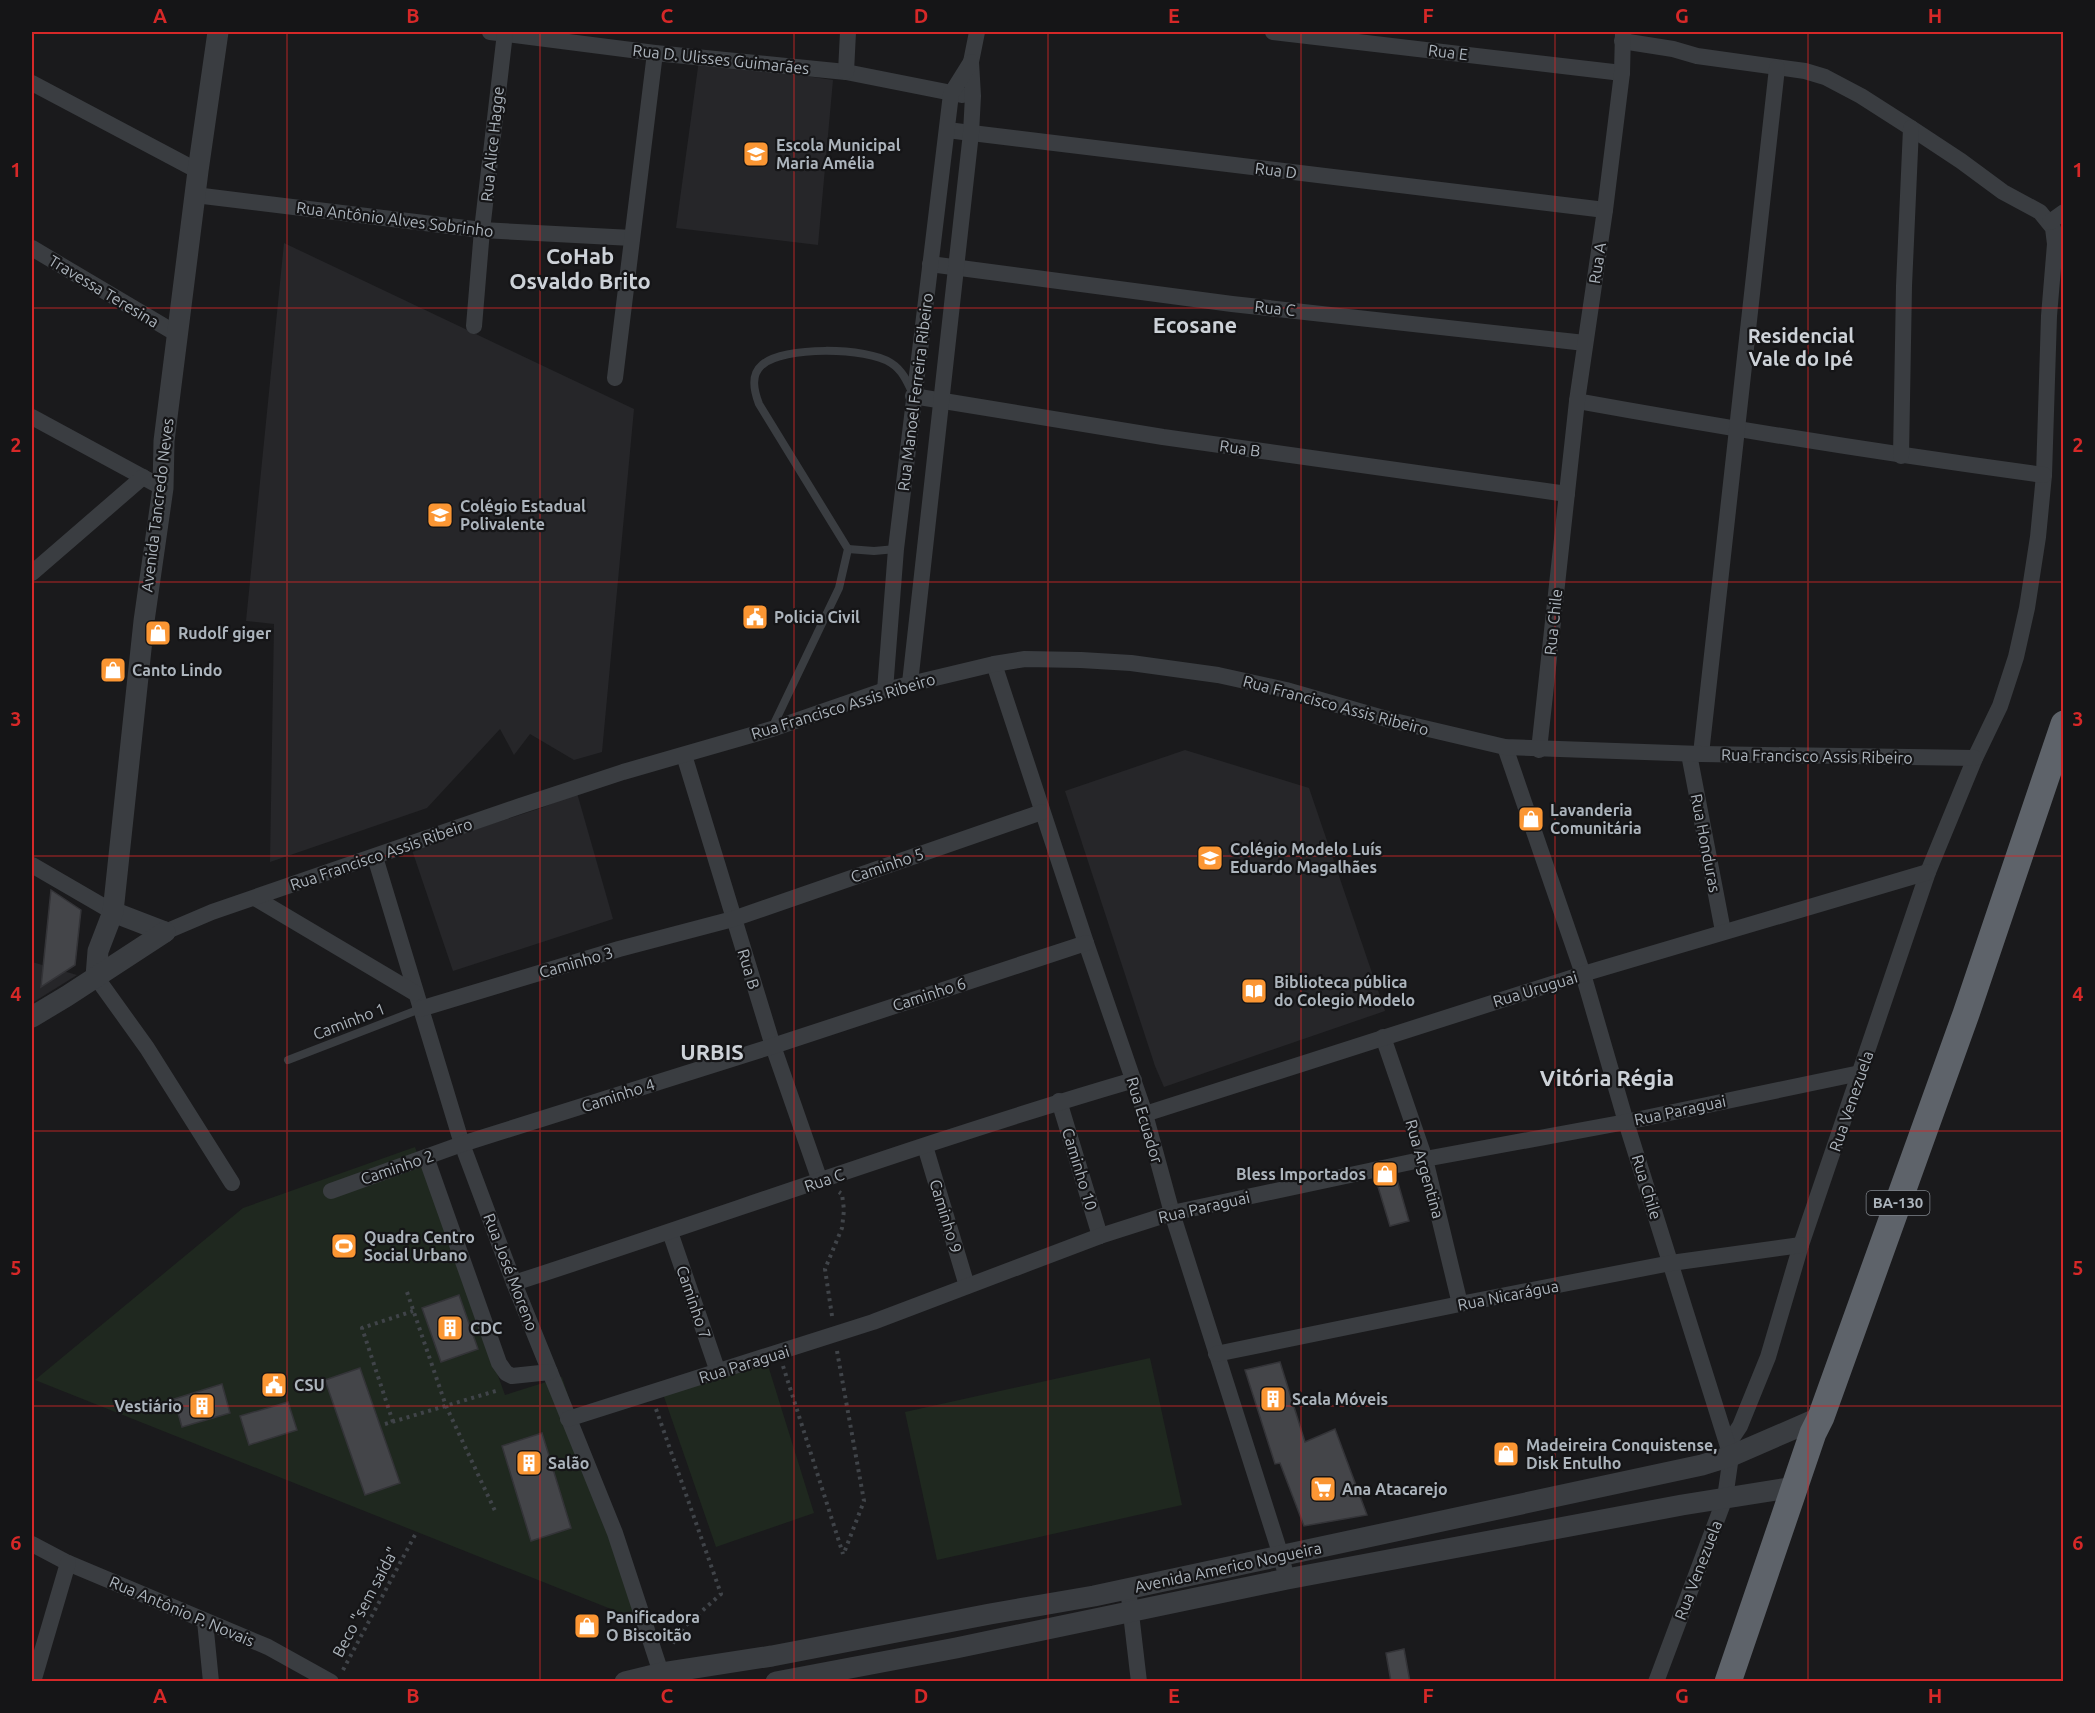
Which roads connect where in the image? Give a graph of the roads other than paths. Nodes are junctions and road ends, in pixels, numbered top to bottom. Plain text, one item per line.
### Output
1 (218, 32) edge
2 (497, 32) edge
3 (848, 32) edge
4 (977, 32) edge
5 (1273, 32) edge
6 (1631, 37) edge
7 (655, 53) junction
8 (971, 62) junction
9 (1777, 68) junction
10 (846, 72) junction
11 (1622, 73) junction
12 (32, 83) edge
13 (951, 94) junction
14 (974, 96) junction
15 (1911, 128) junction
16 (946, 130) junction
17 (971, 133) junction
18 (198, 171) junction
19 (195, 195) junction
20 (1605, 210) junction
21 (2057, 217) edge
22 (482, 230) junction
23 (632, 238) junction
24 (32, 248) edge
25 (930, 264) junction
26 (955, 266) junction
27 (474, 326) dead end
28 (177, 334) junction
29 (1585, 343) junction
30 (615, 378) dead end
31 (913, 396) junction
32 (940, 399) junction
33 (1577, 400) junction
34 (32, 417) edge
35 (1738, 430) junction
36 (1901, 456) junction
37 (2044, 475) junction
38 (143, 477) junction
39 (163, 488) junction
40 (1567, 494) junction
41 (848, 549) junction
42 (896, 549) junction
43 (32, 573) edge
44 (994, 664) junction
45 (910, 683) junction
46 (885, 690) junction
47 (2063, 726) edge
48 (772, 729) junction
49 (1505, 747) junction
50 (1539, 750) junction
51 (1695, 754) junction
52 (684, 755) junction
53 (1975, 758) junction
54 (1042, 812) junction
55 (375, 857) junction
56 (32, 865) edge
57 (1928, 872) junction
58 (255, 898) junction
59 (112, 912) junction
60 (733, 919) junction
61 (1724, 931) junction
62 (165, 932) junction
63 (1086, 943) junction
64 (1583, 974) junction
65 (96, 977) junction
66 (415, 993) junction
67 (420, 1009) junction
68 (32, 1017) edge
69 (1383, 1037) junction
70 (773, 1046) junction
71 (288, 1060) dead end
72 (1860, 1073) junction
73 (1134, 1080) junction
74 (1059, 1101) junction
75 (1145, 1114) junction
76 (1626, 1122) junction
77 (462, 1144) junction
78 (925, 1146) junction
79 (426, 1157) junction
80 (1425, 1159) junction
81 (820, 1181) junction
82 (232, 1183) dead end
83 (331, 1191) dead end
84 (1172, 1213) junction
85 (670, 1232) junction
86 (1100, 1236) junction
87 (1801, 1245) junction
88 (1671, 1263) junction
89 (514, 1282) junction
90 (968, 1286) junction
91 (1460, 1304) junction
92 (1216, 1354) junction
93 (550, 1372) junction
94 (718, 1372) junction
95 (1821, 1417) junction
96 (568, 1419) junction
97 (1729, 1450) junction
98 (1596, 1487) junction
99 (1794, 1487) junction
100 (1725, 1498) junction
101 (1604, 1519) junction
102 (32, 1544) edge
103 (1281, 1556) junction
104 (68, 1563) junction
105 (1287, 1579) junction
106 (1128, 1588) junction
107 (1130, 1612) junction
108 (205, 1621) junction
109 (772, 1656) junction
110 (337, 1677) edge
111 (663, 1677) edge
112 (33, 1682) edge
113 (210, 1682) edge
114 (625, 1682) edge
115 (776, 1682) edge
116 (1139, 1682) edge
117 (1656, 1682) edge
118 (1728, 1682) edge

1 - 18 street, Avenida Tancredo Neves
2 - 7 street, Rua D. Ulisses Guimarães
2 - 22 street, Rua Alice Hagge
3 - 10 street
4 - 8 street, Rua Manoel Ferreira Ribeiro
5 - 11 street, Rua E
6 - 9 street
6 - 11 street, Rua A
7 - 10 street, Rua D. Ulisses Guimarães
7 - 23 street
8 - 13 street, Rua Manoel Ferreira Ribeiro
8 - 14 street, Rua Manoel Ferreira Ribeiro
9 - 15 street
9 - 35 street, Rua Honduras
10 - 13 street, Rua D. Ulisses Guimarães
11 - 20 street, Rua A
12 - 18 street
13 - 14 street
13 - 16 street, Rua Manoel Ferreira Ribeiro
14 - 17 street, Rua Manoel Ferreira Ribeiro
15 - 21 street
15 - 36 street
16 - 17 street, Rua D
16 - 25 street, Rua Manoel Ferreira Ribeiro
17 - 20 street, Rua D
17 - 26 street, Rua Manoel Ferreira Ribeiro
18 - 19 street, Avenida Tancredo Neves
19 - 22 street, Rua Antônio Alves Sobrinho
19 - 28 street, Avenida Tancredo Neves
20 - 29 street, Rua A
21 - 37 street, Rua Venezuela
22 - 23 street, Rua Antônio Alves Sobrinho
22 - 27 street, Rua Alice Hagge
23 - 30 street
24 - 28 street, Travessa Teresina
25 - 26 street, Rua C
25 - 31 street, Rua Manoel Ferreira Ribeiro
26 - 29 street, Rua C
26 - 32 street, Rua Manoel Ferreira Ribeiro
28 - 39 street, Avenida Tancredo Neves
29 - 33 street, Rua A
31 - 32 street, Rua B
31 - 41 lane
31 - 42 street, Rua Manoel Ferreira Ribeiro
32 - 40 street, Rua B
32 - 45 street, Rua Manoel Ferreira Ribeiro
33 - 35 street
33 - 40 street, Rua A
34 - 38 street
35 - 36 street
35 - 51 street, Rua Honduras
36 - 37 street
37 - 53 street, Rua Venezuela
38 - 39 street
38 - 43 street
39 - 59 street, Avenida Tancredo Neves
40 - 50 street, Rua Chile
41 - 42 lane
41 - 48 lane
42 - 46 street, Rua Manoel Ferreira Ribeiro
44 - 45 street, Rua Francisco Assis Ribeiro
44 - 49 street, Rua Francisco Assis Ribeiro
44 - 54 street, Rua Ecuador
45 - 46 street, Rua Francisco Assis Ribeiro
46 - 48 street, Rua Francisco Assis Ribeiro
47 - 95 highway, BA-130
48 - 52 street, Rua Francisco Assis Ribeiro
49 - 50 street, Rua Francisco Assis Ribeiro
49 - 64 street, Rua Chile
50 - 51 street, Rua Francisco Assis Ribeiro
51 - 53 street, Rua Francisco Assis Ribeiro
51 - 61 street, Rua Honduras
52 - 55 street, Rua Francisco Assis Ribeiro
52 - 60 street, Rua B
53 - 57 street, Rua Venezuela
54 - 60 street, Caminho 5
54 - 63 street, Rua Ecuador
55 - 58 street, Rua Francisco Assis Ribeiro
55 - 66 street, Rua José Moreno
56 - 59 street
57 - 61 street, Rua Uruguai
57 - 72 street, Rua Venezuela
58 - 62 street, Rua Francisco Assis Ribeiro
58 - 66 street
59 - 62 street
59 - 65 street, Avenida Tancredo Neves
60 - 67 street, Caminho 3
60 - 70 street, Rua B
61 - 64 street, Rua Uruguai
62 - 65 street
63 - 70 street, Caminho 6
63 - 73 street, Rua Ecuador
64 - 69 street, Rua Uruguai
64 - 76 street, Rua Chile
65 - 68 street
65 - 82 street
66 - 67 street, Rua José Moreno
67 - 71 lane, Caminho 1
67 - 77 street, Rua José Moreno
69 - 75 street, Rua Uruguai
69 - 80 street, Rua Argentina
70 - 77 street, Caminho 4
70 - 81 street, Rua B
72 - 76 street, Rua Paraguai
72 - 87 street, Rua Venezuela
73 - 74 street, Rua C
73 - 75 street, Rua Ecuador
74 - 78 street, Rua C
74 - 86 street, Caminho 10
75 - 84 street, Rua Ecuador
76 - 80 street, Rua Paraguai
76 - 88 street, Rua Chile
77 - 79 street, Caminho 2
77 - 89 street, Rua José Moreno
78 - 81 street, Rua C
78 - 90 street, Caminho 9
79 - 83 street, Caminho 2
79 - 93 street
80 - 84 street, Rua Paraguai
80 - 91 street, Rua Argentina
81 - 85 street, Rua C
84 - 86 street, Rua Paraguai
84 - 92 street, Rua Ecuador
85 - 89 street, Rua C
85 - 94 street, Caminho 7
86 - 90 street, Rua Paraguai
87 - 88 street, Rua Nicarágua
87 - 97 street, Rua Venezuela
88 - 91 street, Rua Nicarágua
88 - 97 street, Rua Chile
89 - 93 street, Rua José Moreno
90 - 94 street, Rua Paraguai
91 - 92 street, Rua Nicarágua
92 - 103 street, Rua Ecuador
93 - 96 street, Rua José Moreno
94 - 96 street, Rua Paraguai
95 - 97 street, Avenida Americo Nogueira
95 - 99 highway, BA-130
96 - 111 street, Rua José Moreno
97 - 98 street, Avenida Americo Nogueira
97 - 100 street, Rua Venezuela
98 - 101 street
98 - 103 street, Avenida Americo Nogueira
99 - 100 street, Avenida Americo Nogueira
99 - 118 highway, BA-130
100 - 101 street, Avenida Americo Nogueira
100 - 117 street, Rua Venezuela
101 - 105 street, Avenida Americo Nogueira
102 - 104 street, Rua Antônio P. Novais
103 - 105 street, Rua Ecuador
103 - 106 street, Avenida Americo Nogueira
104 - 108 street, Rua Antônio P. Novais
104 - 112 street
105 - 107 street, Avenida Americo Nogueira
106 - 107 street
106 - 109 street, Avenida Americo Nogueira
107 - 115 street, Avenida Americo Nogueira
107 - 116 street
108 - 110 street, Rua Antônio P. Novais
108 - 113 street
109 - 111 street, Avenida Americo Nogueira
109 - 115 street
111 - 114 street, Avenida Americo Nogueira

